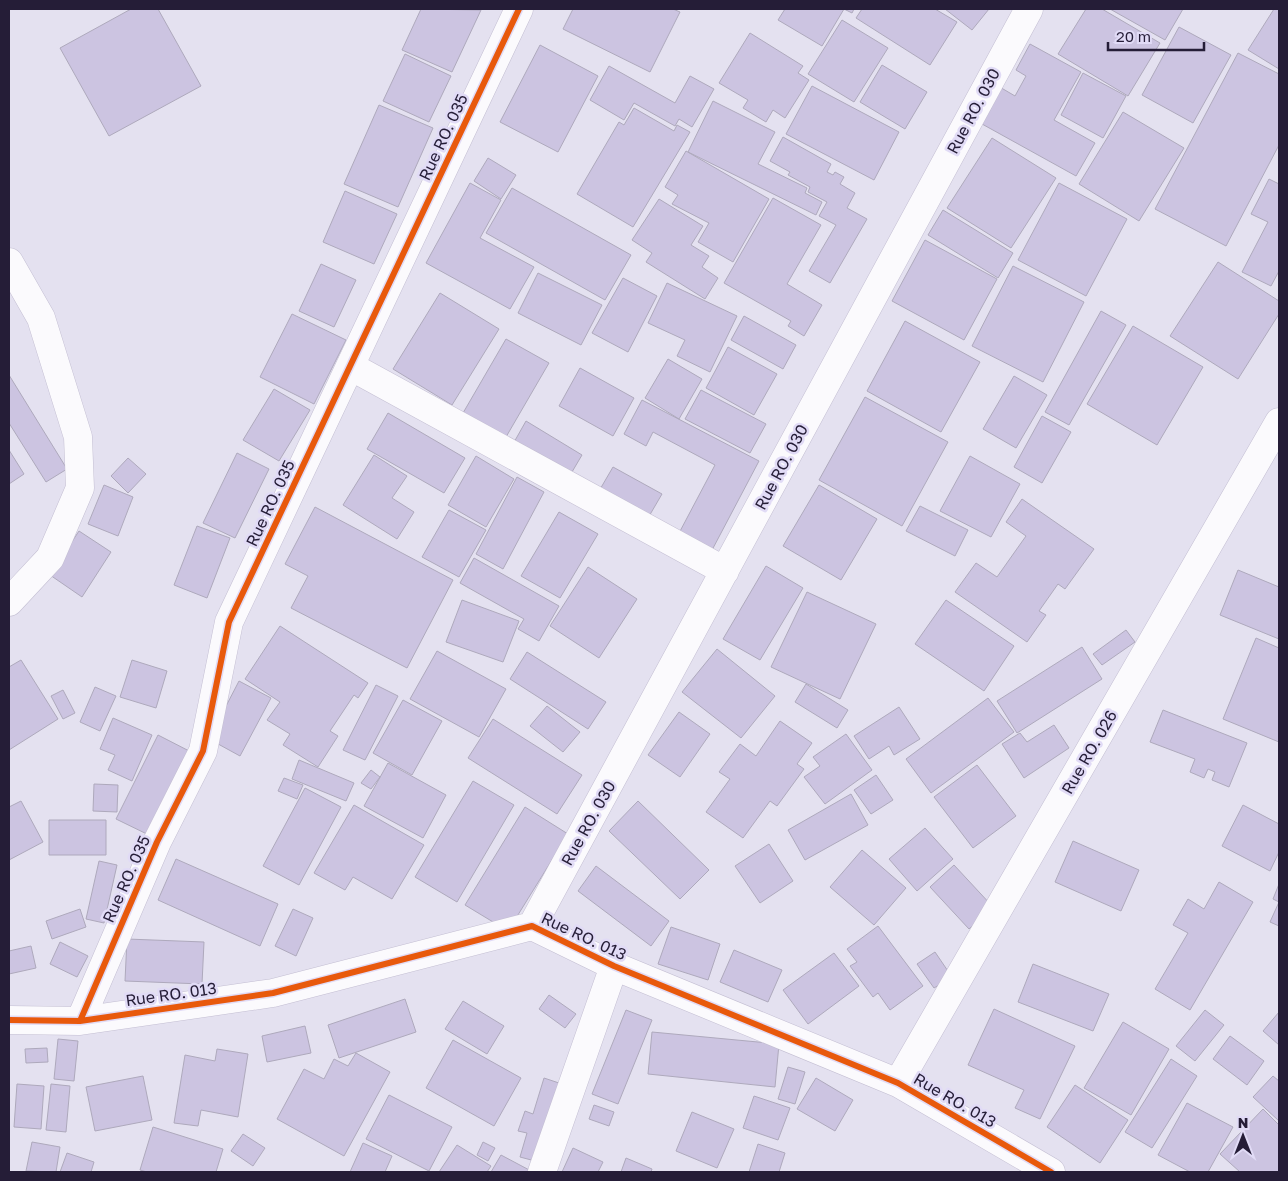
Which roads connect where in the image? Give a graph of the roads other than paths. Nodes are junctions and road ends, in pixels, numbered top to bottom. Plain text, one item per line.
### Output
1 (519, 9) edge
2 (1029, 9) edge
3 (9, 262) edge
4 (350, 366) junction
5 (1279, 422) edge
6 (725, 571) junction
7 (9, 602) edge
8 (532, 926) junction
9 (614, 966) junction
10 (9, 1020) edge
11 (80, 1021) junction
12 (898, 1083) junction
13 (542, 1172) edge
14 (1051, 1172) edge

1 - 4 street, Rue RO. 035
2 - 6 street, Rue RO. 030
3 - 7 street
4 - 6 street
4 - 11 street, Rue RO. 035
5 - 12 street, Rue RO. 026
6 - 8 street, Rue RO. 030
8 - 9 street, Rue RO. 013
8 - 11 street, Rue RO. 013
9 - 12 street, Rue RO. 013
9 - 13 street
10 - 11 street, Rue RO. 013
12 - 14 street, Rue RO. 013

